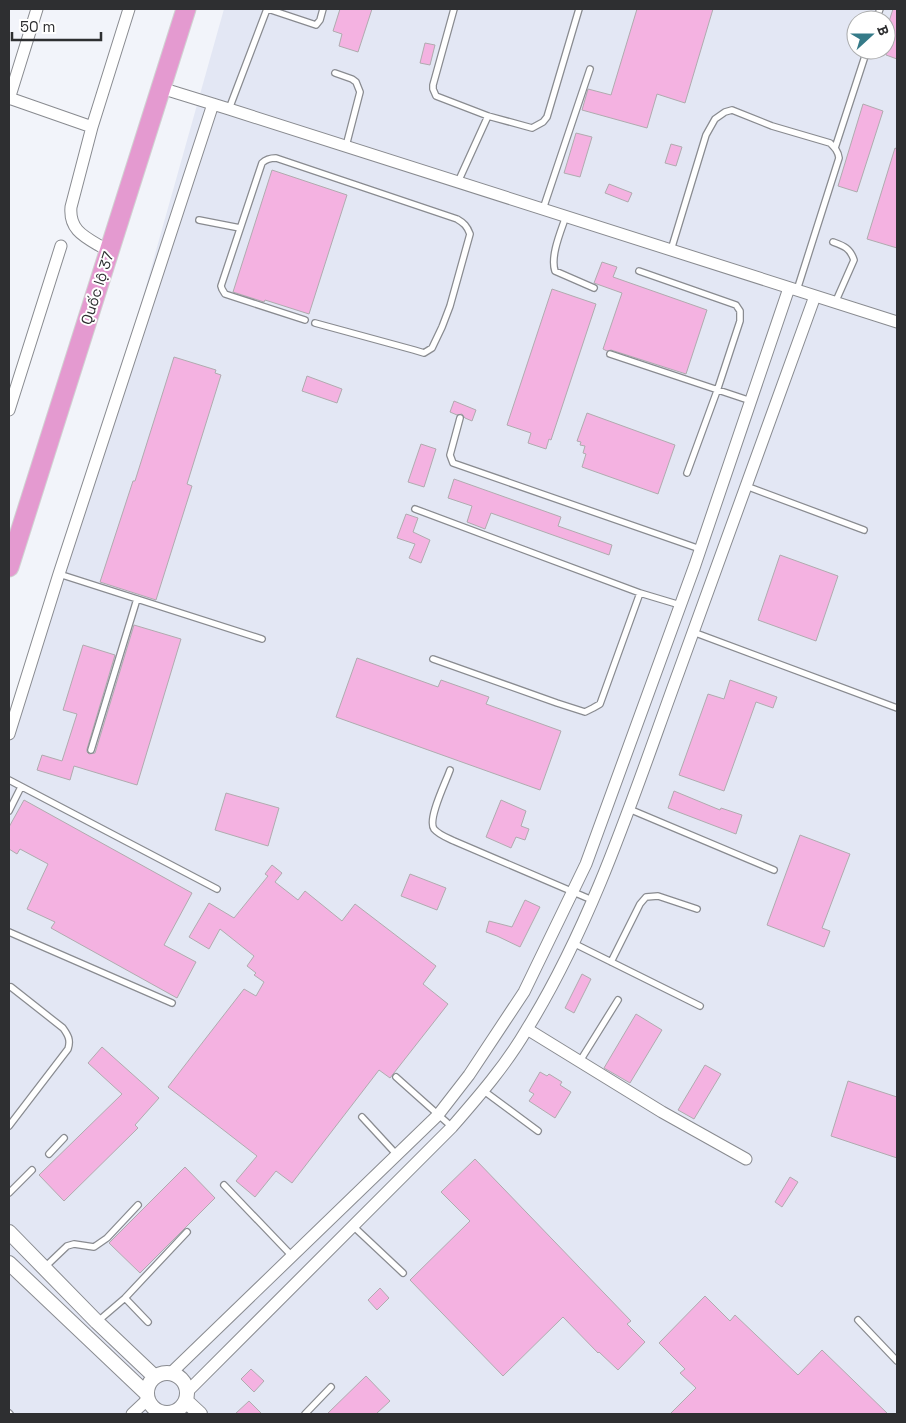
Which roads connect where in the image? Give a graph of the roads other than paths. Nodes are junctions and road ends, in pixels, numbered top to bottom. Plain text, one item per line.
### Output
1 (37, 9) edge
2 (129, 9) edge
3 (186, 9) edge
4 (268, 9) edge
5 (324, 9) edge
6 (454, 9) edge
7 (579, 9) edge
8 (864, 60) edge
9 (590, 69) dead end
10 (334, 73) dead end
11 (161, 88) junction
12 (9, 98) edge
13 (213, 104) junction
14 (229, 108) junction
15 (488, 116) junction
16 (92, 127) junction
17 (346, 146) junction
18 (835, 148) junction
19 (458, 182) junction
20 (543, 209) junction
21 (566, 216) junction
22 (199, 220) dead end
23 (240, 228) junction
24 (833, 242) dead end
25 (61, 246) dead end
26 (100, 246) dead end
27 (671, 250) junction
28 (639, 271) dead end
29 (594, 288) dead end
30 (793, 289) junction
31 (815, 296) junction
32 (835, 302) junction
33 (305, 320) dead end
34 (897, 322) edge
35 (315, 323) dead end
36 (610, 354) dead end
37 (717, 391) junction
38 (751, 401) junction
39 (9, 410) edge
40 (460, 418) dead end
41 (687, 473) dead end
42 (746, 486) junction
43 (415, 509) dead end
44 (864, 530) dead end
45 (700, 549) junction
46 (9, 567) edge
47 (59, 574) junction
48 (640, 592) junction
49 (137, 599) junction
50 (680, 605) junction
51 (693, 632) junction
52 (262, 639) dead end
53 (433, 659) dead end
54 (897, 708) edge
55 (9, 734) edge
56 (91, 750) dead end
57 (450, 770) dead end
58 (9, 780) edge
59 (21, 787) junction
60 (629, 809) junction
61 (9, 811) edge
62 (774, 870) dead end
63 (217, 889) dead end
64 (572, 891) junction
65 (592, 900) junction
66 (697, 909) dead end
67 (9, 932) edge
68 (573, 943) junction
69 (612, 962) junction
70 (11, 987) dead end
71 (618, 1000) dead end
72 (172, 1003) dead end
73 (700, 1006) dead end
74 (527, 1030) junction
75 (580, 1061) junction
76 (396, 1077) dead end
77 (484, 1091) junction
78 (438, 1115) junction
79 (362, 1117) dead end
80 (9, 1126) edge
81 (452, 1127) junction
82 (538, 1131) dead end
83 (64, 1138) dead end
84 (49, 1154) dead end
85 (397, 1155) junction
86 (746, 1159) dead end
87 (32, 1170) dead end
88 (224, 1185) dead end
89 (9, 1193) edge
90 (138, 1205) dead end
91 (353, 1226) junction
92 (9, 1232) edge
93 (187, 1232) dead end
94 (292, 1256) junction
95 (9, 1263) edge
96 (43, 1268) junction
97 (403, 1273) dead end
98 (125, 1298) junction
99 (858, 1320) dead end
100 (96, 1322) junction
101 (148, 1322) dead end
102 (897, 1361) edge
103 (171, 1373) junction
104 (155, 1377) junction
105 (331, 1387) dead end
106 (147, 1396) junction
107 (187, 1396) junction
108 (166, 1413) edge
109 (132, 1414) edge
110 (200, 1414) edge
111 (305, 1414) edge

1 - 12 street
2 - 16 street
3 - 11 highway, Quốc lộ 37
4 - 5 lane
4 - 14 lane
6 - 15 lane
7 - 15 lane
8 - 18 lane
9 - 20 lane
10 - 17 lane
11 - 13 street
11 - 46 highway, Quốc lộ 37
12 - 16 street
13 - 14 street
13 - 47 street
14 - 17 street
15 - 19 lane
16 - 26 street
17 - 19 street
18 - 27 lane
18 - 30 lane
19 - 20 street
20 - 21 street
21 - 27 street
21 - 29 lane
22 - 23 lane
23 - 33 lane
23 - 35 lane
24 - 32 lane
25 - 39 street
27 - 30 street
28 - 37 lane
30 - 31 street
30 - 38 street
31 - 32 street
31 - 42 street
32 - 34 street
36 - 37 lane
37 - 38 lane
37 - 41 lane
38 - 45 street
40 - 45 lane
42 - 44 lane
42 - 51 street
43 - 48 lane
45 - 50 street
47 - 49 lane
47 - 55 street
48 - 50 lane
48 - 53 lane
49 - 52 lane
49 - 56 lane
50 - 64 street
51 - 54 lane
51 - 60 street
57 - 64 lane
58 - 59 lane
59 - 61 lane
59 - 63 lane
60 - 62 lane
60 - 65 street
64 - 65 lane
64 - 78 street
65 - 68 street
66 - 69 lane
67 - 72 lane
68 - 69 lane
68 - 74 street
69 - 73 lane
70 - 80 lane
71 - 75 lane
74 - 75 street
74 - 77 street
75 - 86 street
76 - 78 lane
77 - 81 street
77 - 82 lane
78 - 81 lane
78 - 85 street
79 - 85 lane
81 - 91 street
83 - 84 lane
85 - 94 street
87 - 89 lane
88 - 94 lane
90 - 96 lane
91 - 97 lane
91 - 107 street
92 - 96 street
93 - 98 lane
94 - 103 street
95 - 106 street
96 - 100 street
98 - 100 lane
98 - 101 lane
99 - 102 lane
100 - 104 street
103 - 104 street
103 - 107 street
104 - 106 street
105 - 111 lane
106 - 108 street
106 - 109 street
107 - 108 street
107 - 110 street

